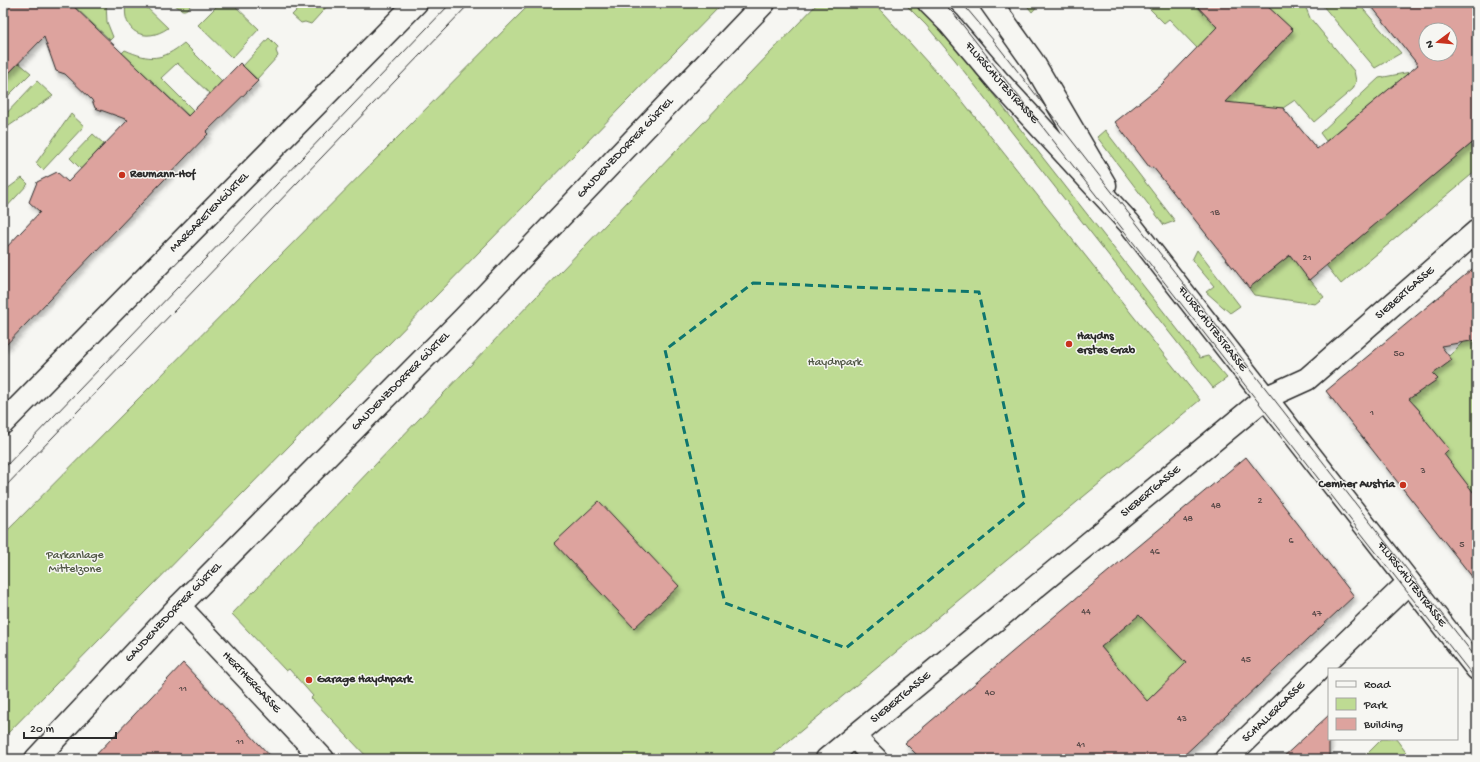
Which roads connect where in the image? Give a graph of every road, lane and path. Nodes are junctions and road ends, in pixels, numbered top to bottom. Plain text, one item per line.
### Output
1 (416, 3) edge
2 (764, 3) edge
3 (929, 3) edge
4 (991, 3) edge
5 (1128, 224) junction
6 (1477, 230) edge
7 (1265, 398) junction
8 (5, 418) edge
9 (1409, 582) junction
10 (179, 606) junction
11 (1477, 669) edge
12 (854, 736) junction
13 (36, 759) edge
14 (323, 759) edge
15 (827, 759) edge
16 (876, 759) edge
17 (1226, 759) edge

1 - 8 street, MARGARETENGÜRTEL
2 - 10 street, GAUDENZDORFER GÜRTEL
3 - 5 street, FLURSCHÜTZSTRASSE
4 - 5 street
5 - 7 street, FLURSCHÜTZSTRASSE
6 - 7 street, SIEBERTGASSE
7 - 9 street, FLURSCHÜTZSTRASSE
7 - 12 street, SIEBERTGASSE
9 - 11 street, FLURSCHÜTZSTRASSE
9 - 17 street, SCHALLERGASSE
10 - 13 street, GAUDENZDORFER GÜRTEL
10 - 14 street, HERTHERGASSE
12 - 15 street, SIEBERTGASSE
12 - 16 street

